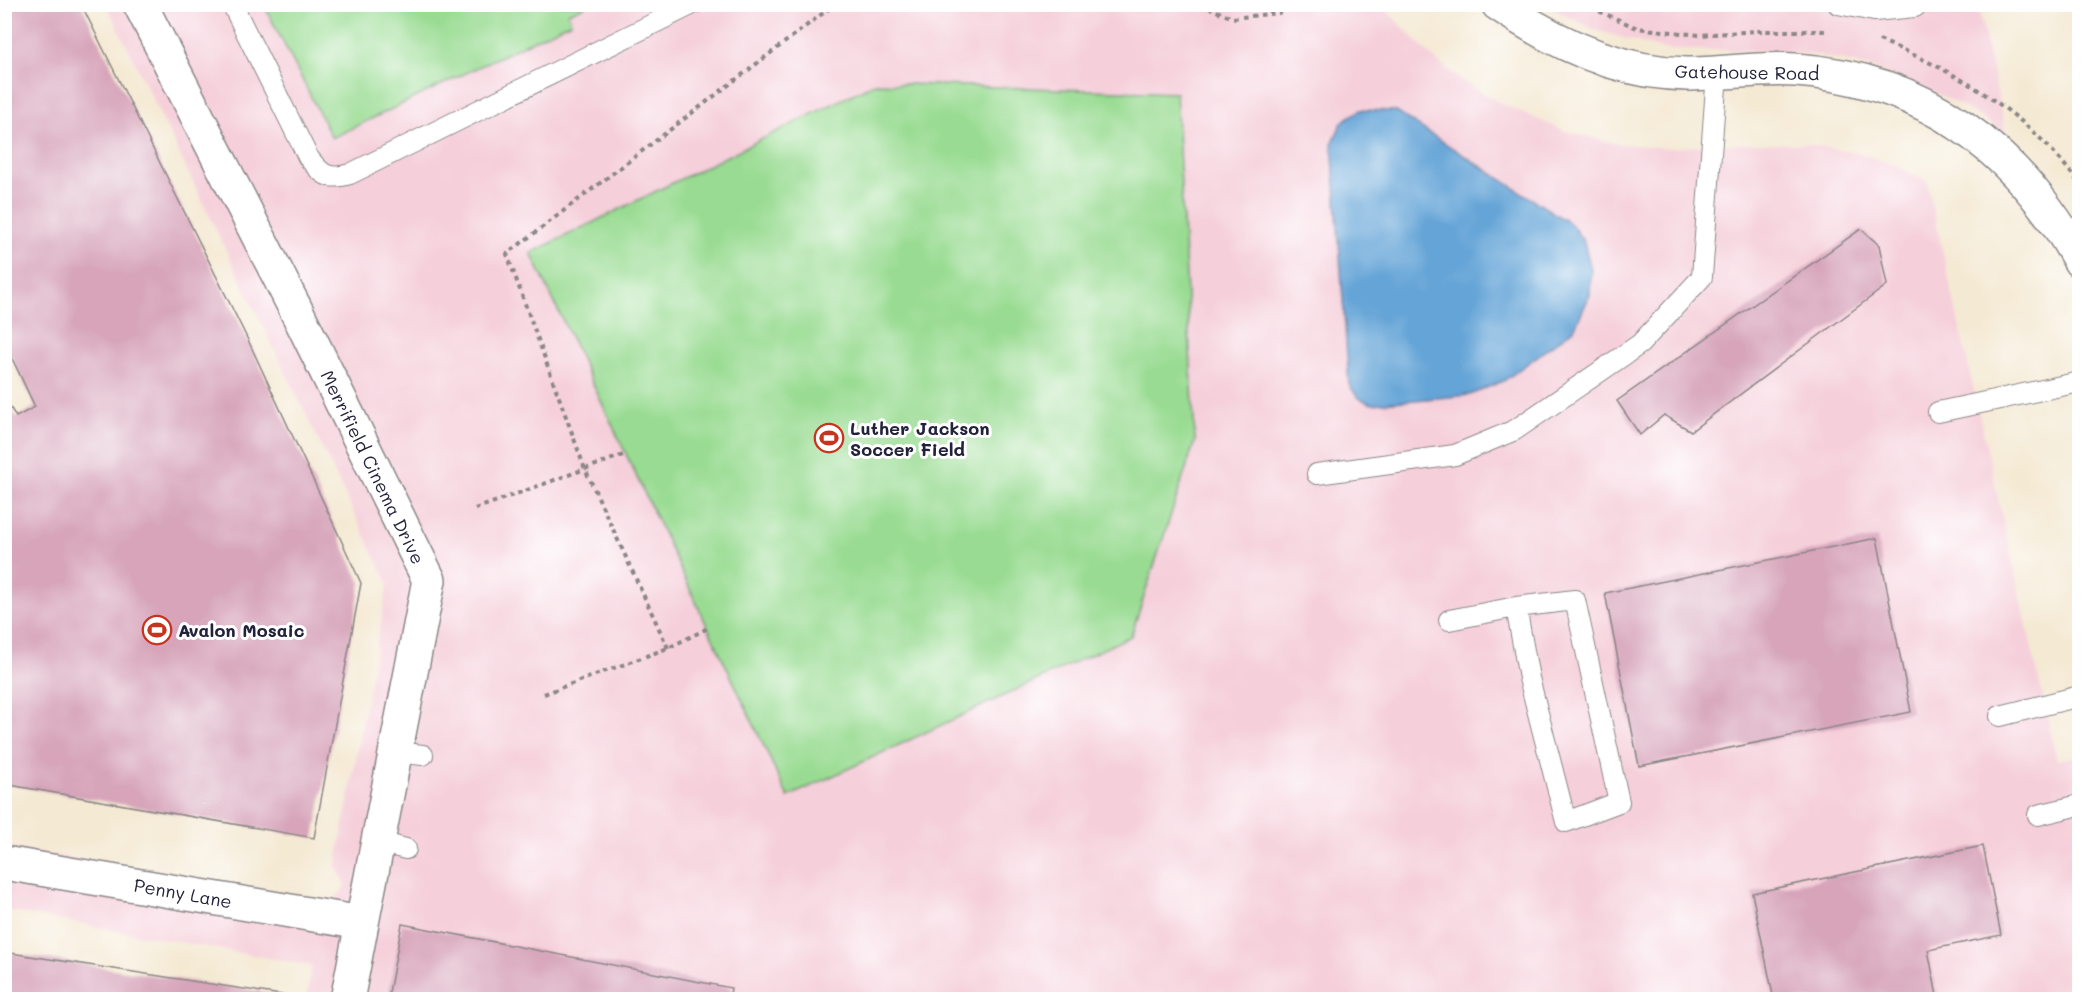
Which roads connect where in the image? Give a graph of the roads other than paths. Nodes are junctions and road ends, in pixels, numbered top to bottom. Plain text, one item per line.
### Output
1 (140, 4) edge
2 (232, 4) edge
3 (693, 4) edge
4 (1498, 4) edge
5 (1838, 4) edge
6 (1918, 4) edge
7 (1717, 73) junction
8 (2079, 261) edge
9 (2079, 382) edge
10 (1938, 412) dead end
11 (1317, 474) dead end
12 (1516, 607) junction
13 (1449, 620) dead end
14 (2079, 696) edge
15 (2000, 717) dead end
16 (2079, 805) edge
17 (2038, 815) dead end
18 (4, 863) edge
19 (362, 923) junction
20 (347, 999) edge

1 - 19 street, Merrifield Cinema Drive
2 - 3 lane
4 - 7 street, Gatehouse Road
5 - 6 lane
7 - 8 street, Gatehouse Road
7 - 11 lane
9 - 10 lane
12 - 12 lane
12 - 13 lane
14 - 15 lane
16 - 17 lane
18 - 19 street, Penny Lane
19 - 20 street, Merrifield Cinema Drive

